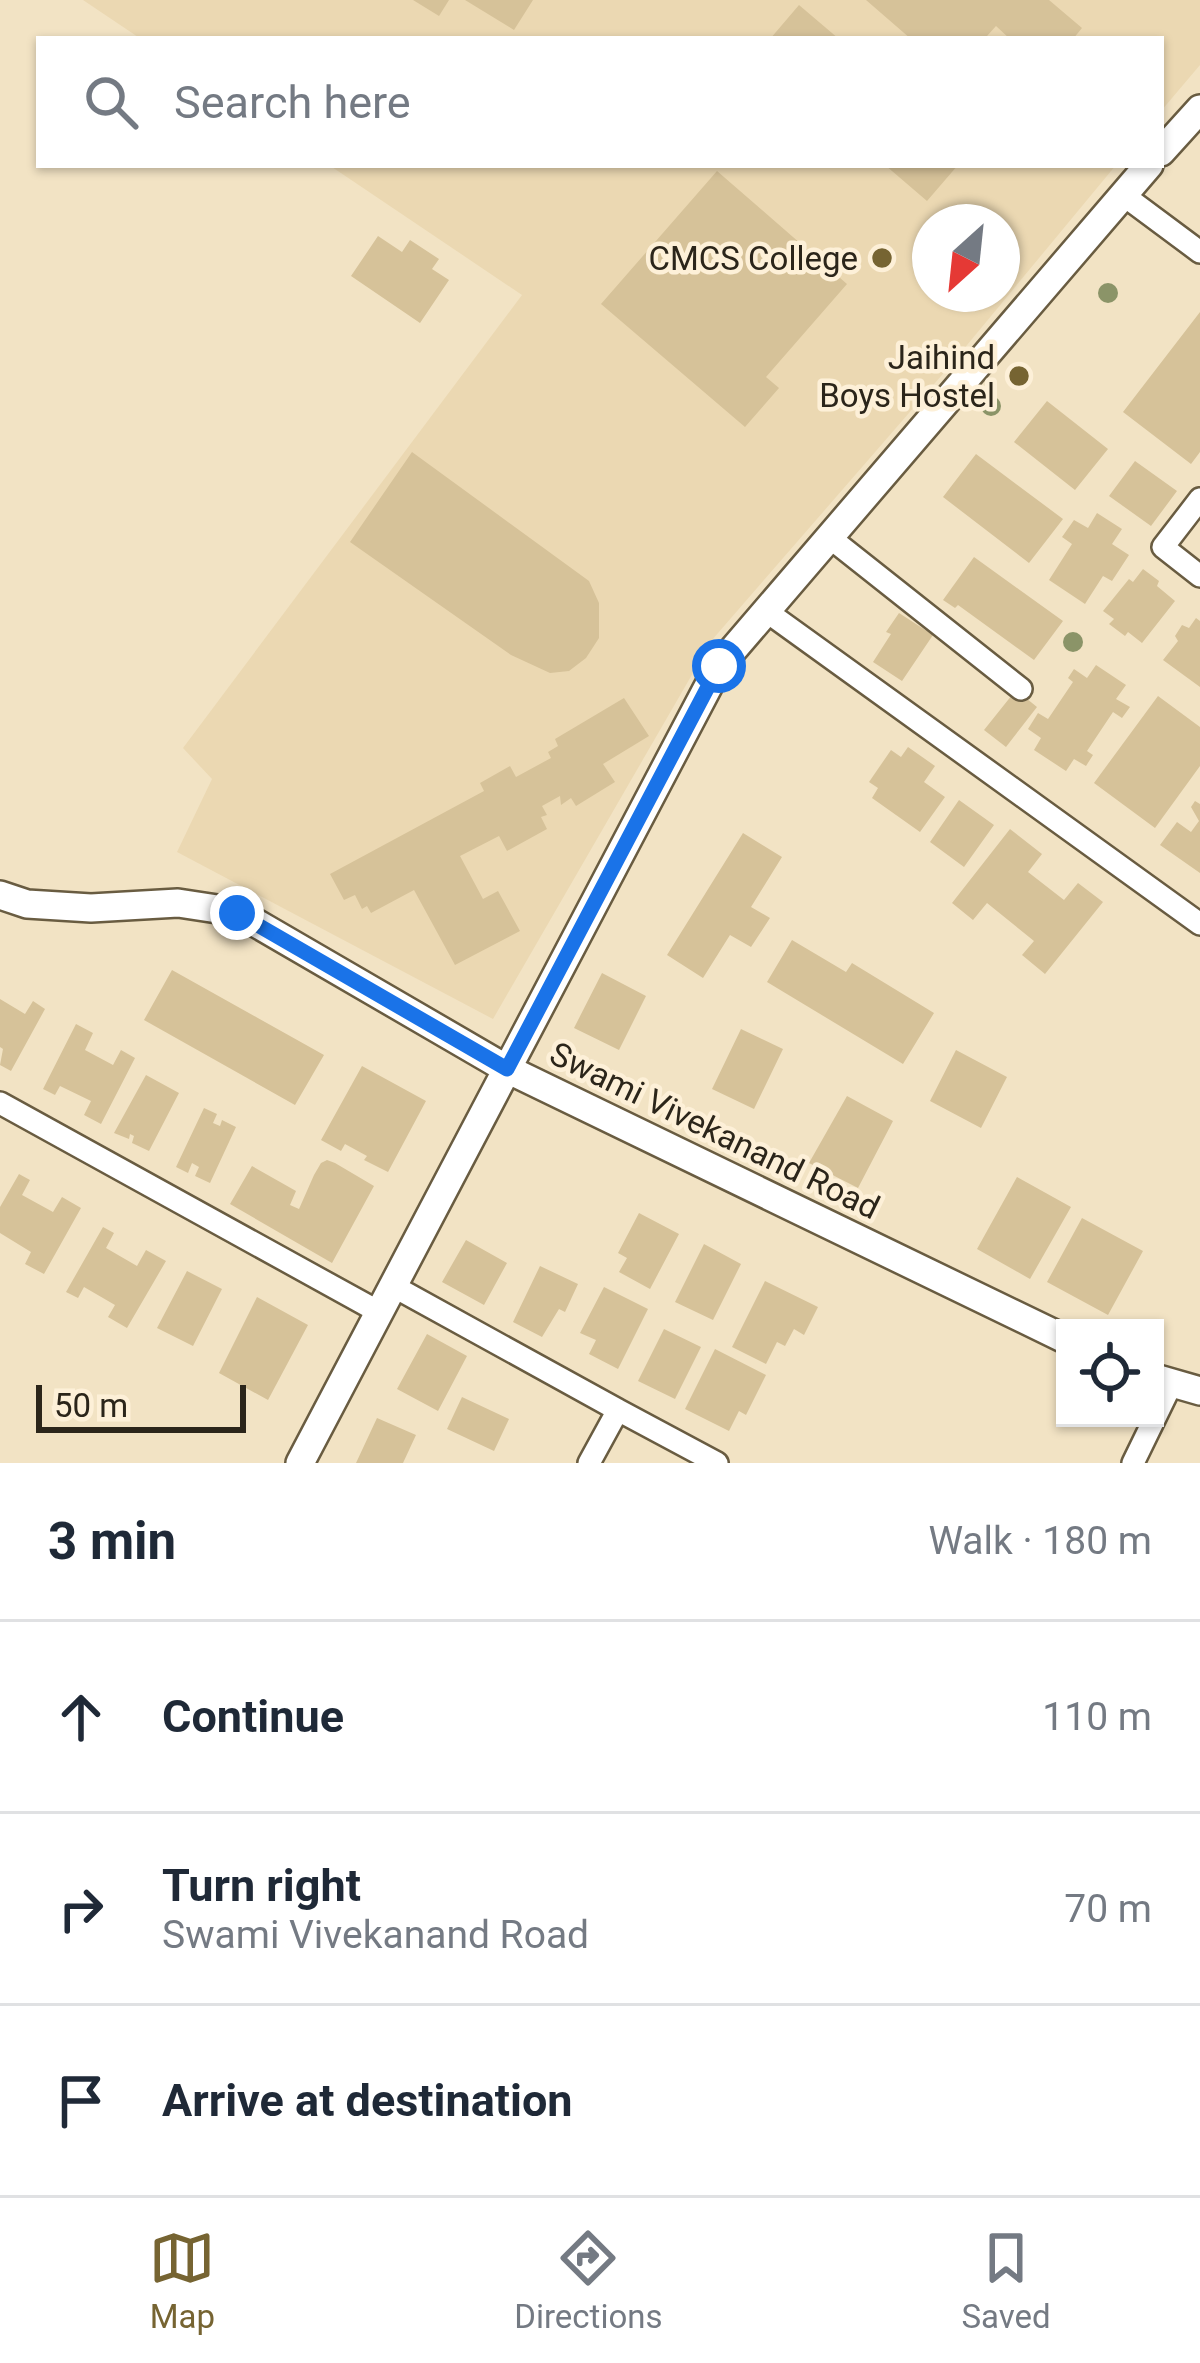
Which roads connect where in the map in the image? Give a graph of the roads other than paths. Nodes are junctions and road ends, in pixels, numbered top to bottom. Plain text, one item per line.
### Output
1 (1200, 110) edge
2 (1164, 149) edge
3 (1145, 168) edge
4 (1122, 194) junction
5 (1200, 252) edge
6 (1200, 499) edge
7 (829, 537) junction
8 (1200, 576) edge
9 (766, 611) junction
10 (1022, 689) dead end
11 (0, 895) edge
12 (1200, 924) edge
13 (507, 1069) junction
14 (0, 1103) edge
15 (393, 1286) junction
16 (379, 1312) junction
17 (1056, 1335) edge
18 (1164, 1381) edge
19 (1200, 1391) edge
20 (618, 1410) junction
21 (1147, 1427) edge
22 (300, 1463) edge
23 (589, 1463) edge
24 (717, 1463) edge
25 (1133, 1463) edge

1 - 2 street
3 - 4 street
4 - 5 street
4 - 7 street
6 - 8 street
7 - 9 street
7 - 10 street
9 - 12 street
9 - 13 street
11 - 13 street, Swami Vivekanand Road
13 - 15 street
13 - 17 street, Swami Vivekanand Road
14 - 16 street
15 - 16 street
15 - 20 street
16 - 22 street
18 - 19 street
20 - 23 street
20 - 24 street
21 - 25 street

